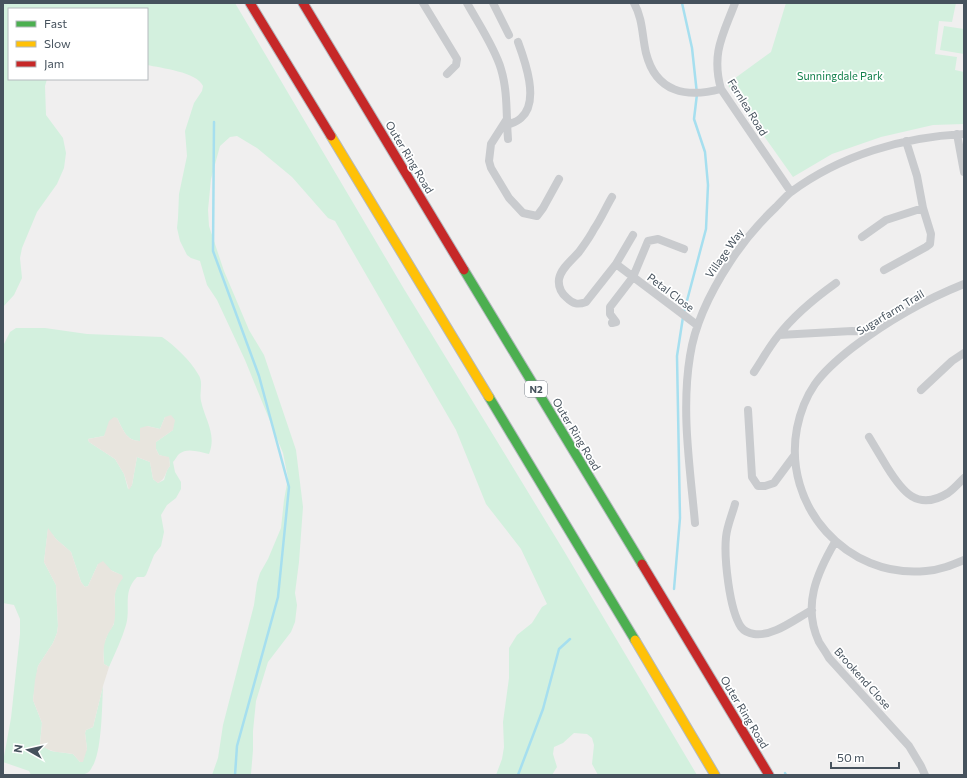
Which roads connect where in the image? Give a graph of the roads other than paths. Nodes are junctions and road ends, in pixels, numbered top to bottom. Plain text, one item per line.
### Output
1 (250, 3) edge
2 (303, 3) edge
3 (423, 3) edge
4 (467, 3) edge
5 (493, 3) edge
6 (634, 3) edge
7 (735, 3) edge
8 (509, 35) dead end
9 (518, 42) dead end
10 (447, 74) dead end
11 (721, 89) junction
12 (507, 122) junction
13 (960, 134) edge
14 (508, 139) dead end
15 (906, 141) junction
16 (964, 172) edge
17 (558, 178) dead end
18 (791, 192) junction
19 (612, 197) dead end
20 (923, 208) junction
21 (633, 235) dead end
22 (862, 237) dead end
23 (684, 249) dead end
24 (616, 264) junction
25 (884, 270) dead end
26 (633, 277) junction
27 (836, 283) dead end
28 (964, 284) edge
29 (612, 323) dead end
30 (697, 325) junction
31 (873, 332) junction
32 (778, 336) junction
33 (964, 353) edge
34 (754, 372) dead end
35 (921, 390) dead end
36 (748, 410) dead end
37 (869, 437) dead end
38 (794, 456) junction
39 (964, 478) edge
40 (735, 504) dead end
41 (695, 523) dead end
42 (835, 542) junction
43 (964, 560) edge
44 (812, 610) junction
45 (715, 775) edge
46 (769, 775) edge
47 (925, 775) edge

1 - 45 highway
2 - 46 highway, Outer Ring Road / N2
3 - 10 street
4 - 12 street
5 - 8 street
6 - 11 street
7 - 11 street, Fernlea Road
9 - 12 street
11 - 18 street, Fernlea Road
12 - 14 street
12 - 17 street
13 - 15 street, Village Way
13 - 16 street
15 - 18 street, Village Way
15 - 20 street
18 - 30 street, Village Way
19 - 24 street
20 - 22 street
20 - 25 street
21 - 24 street
23 - 26 street
24 - 26 street, Petal Close
26 - 29 street
26 - 30 street, Petal Close
27 - 32 street
28 - 31 street, Sugarfarm Trail
30 - 41 street, Village Way
31 - 32 street
31 - 38 street, Sugarfarm Trail
32 - 34 street
33 - 35 street
36 - 38 street
37 - 39 street
38 - 42 street, Sugarfarm Trail
40 - 44 street
42 - 43 street, Sugarfarm Trail
42 - 44 street, Brookend Close
44 - 47 street, Brookend Close

